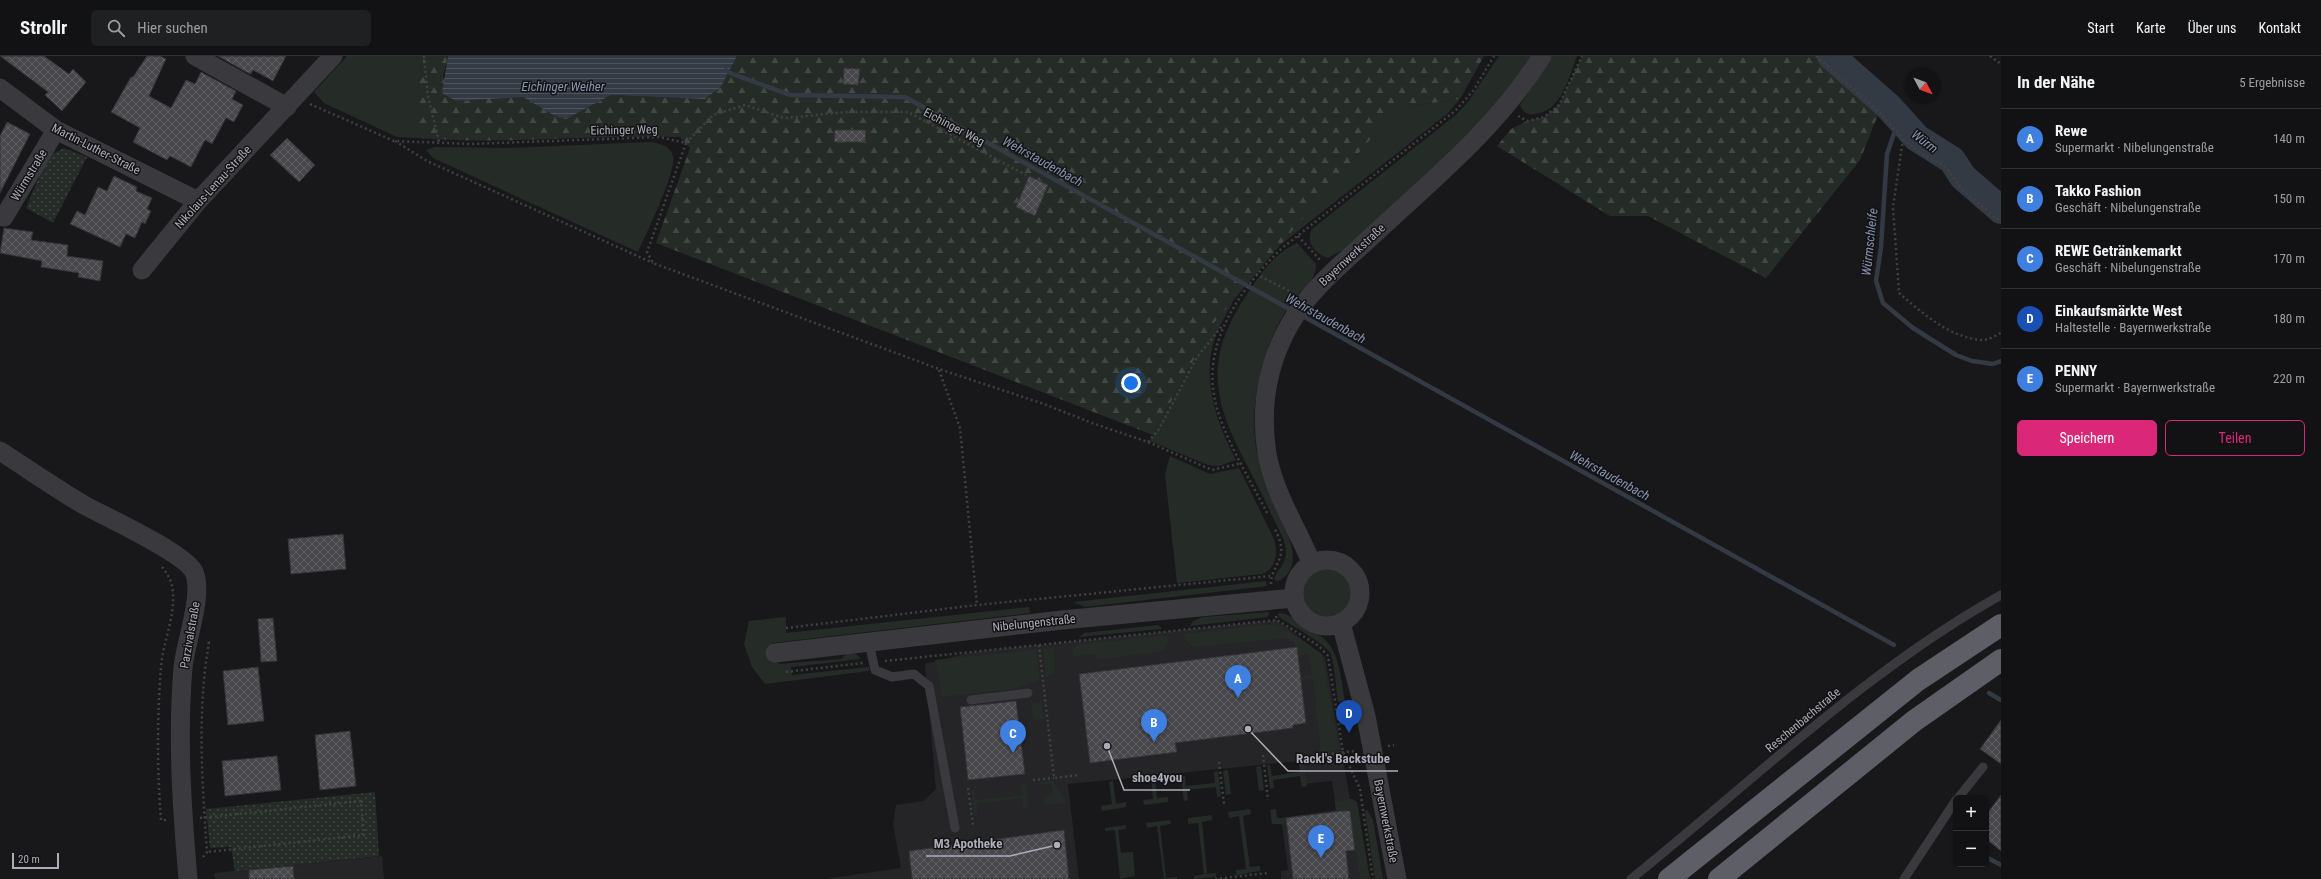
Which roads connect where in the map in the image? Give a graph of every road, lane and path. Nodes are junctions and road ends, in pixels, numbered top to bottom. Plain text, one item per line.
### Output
1 (195, 56) edge
2 (333, 56) edge
3 (424, 56) edge
4 (1494, 56) edge
5 (1542, 56) edge
6 (1582, 56) edge
7 (1816, 56) edge
8 (1990, 56) edge
9 (2001, 64) edge
10 (0, 88) edge
11 (291, 102) junction
12 (1505, 108) junction
13 (56, 130) junction
14 (1903, 139) junction
15 (394, 141) junction
16 (439, 142) junction
17 (686, 143) junction
18 (1026, 175) dead end
19 (198, 201) junction
20 (0, 216) edge
21 (2001, 222) edge
22 (1298, 236) junction
23 (653, 263) junction
24 (142, 270) dead end
25 (1256, 274) junction
26 (1332, 274) junction
27 (1307, 300) junction
28 (1227, 320) junction
29 (2001, 333) edge
30 (939, 369) junction
31 (1148, 442) junction
32 (0, 451) edge
33 (1242, 463) junction
34 (1270, 518) dead end
35 (1273, 524) dead end
36 (157, 562) dead end
37 (1312, 564) junction
38 (1270, 576) junction
39 (2001, 595) edge
40 (1294, 598) junction
41 (1272, 600) junction
42 (977, 605) junction
43 (1277, 620) junction
44 (1341, 623) junction
45 (2001, 625) edge
46 (786, 628) dead end
47 (167, 635) junction
48 (187, 638) junction
49 (868, 642) junction
50 (1039, 645) junction
51 (775, 653) dead end
52 (2001, 660) edge
53 (873, 662) junction
54 (786, 672) dead end
55 (1028, 693) dead end
56 (972, 700) dead end
57 (1394, 745) dead end
58 (1372, 749) junction
59 (1343, 752) junction
60 (1263, 755) dead end
61 (1312, 756) dead end
62 (1219, 762) dead end
63 (1982, 767) dead end
64 (1079, 775) dead end
65 (1054, 778) junction
66 (1033, 780) dead end
67 (968, 788) dead end
68 (1960, 795) edge
69 (1268, 800) dead end
70 (1224, 804) dead end
71 (1953, 805) edge
72 (205, 818) junction
73 (183, 819) junction
74 (973, 825) dead end
75 (955, 828) dead end
76 (207, 852) junction
77 (201, 860) dead end
78 (1268, 873) dead end
79 (188, 879) edge
80 (1215, 879) edge
81 (1373, 879) edge
82 (1397, 879) edge
83 (1631, 879) edge
84 (1669, 879) edge
85 (1719, 879) edge
86 (1904, 879) edge

1 - 11 street
2 - 11 street, Nikolaus-Lenau-Straße
3 - 16 path
4 - 22 path
5 - 12 street, Bayernwerkstraße
6 - 12 path
7 - 14 path
8 - 9 path
10 - 13 street, Martin-Luther-Straße
11 - 15 path, Eichinger Weg
11 - 19 street, Nikolaus-Lenau-Straße
12 - 26 street, Bayernwerkstraße
13 - 19 street, Martin-Luther-Straße
13 - 20 street, Würmstraße
14 - 21 path
14 - 29 path
15 - 16 path, Eichinger Weg
15 - 23 path
16 - 17 path, Eichinger Weg
17 - 18 path, Eichinger Weg
17 - 23 path
19 - 24 street, Nikolaus-Lenau-Straße
22 - 25 path
22 - 26 path
23 - 30 path
25 - 27 path
25 - 28 path
26 - 27 street, Bayernwerkstraße
27 - 37 street, Bayernwerkstraße
28 - 31 path
28 - 33 path
30 - 31 path
30 - 42 path
31 - 33 path
32 - 48 street, Parzivalstraße
33 - 34 path
35 - 38 path
36 - 47 path
37 - 40 street
37 - 44 street
38 - 41 path
38 - 42 path
39 - 83 lane, Reschenbachstraße
40 - 41 street, Nibelungenstraße
40 - 44 street
41 - 43 path
41 - 49 street, Nibelungenstraße
42 - 46 path
43 - 50 path
43 - 59 path
44 - 58 street, Bayernwerkstraße
45 - 84 highway
47 - 48 path
47 - 73 path
48 - 72 path
48 - 73 street, Parzivalstraße
49 - 51 street, Nibelungenstraße
49 - 53 lane
50 - 53 path
50 - 65 path
52 - 85 highway
53 - 54 path
53 - 75 lane
55 - 56 lane
57 - 58 path
58 - 59 path
58 - 82 street, Bayernwerkstraße
59 - 61 path
59 - 81 path
60 - 69 path
62 - 70 path
63 - 68 lane
64 - 65 path
65 - 66 path
67 - 74 path
71 - 86 lane
72 - 73 path
72 - 76 path
72 - 76 path
73 - 79 street, Parzivalstraße
76 - 77 path
78 - 80 path

